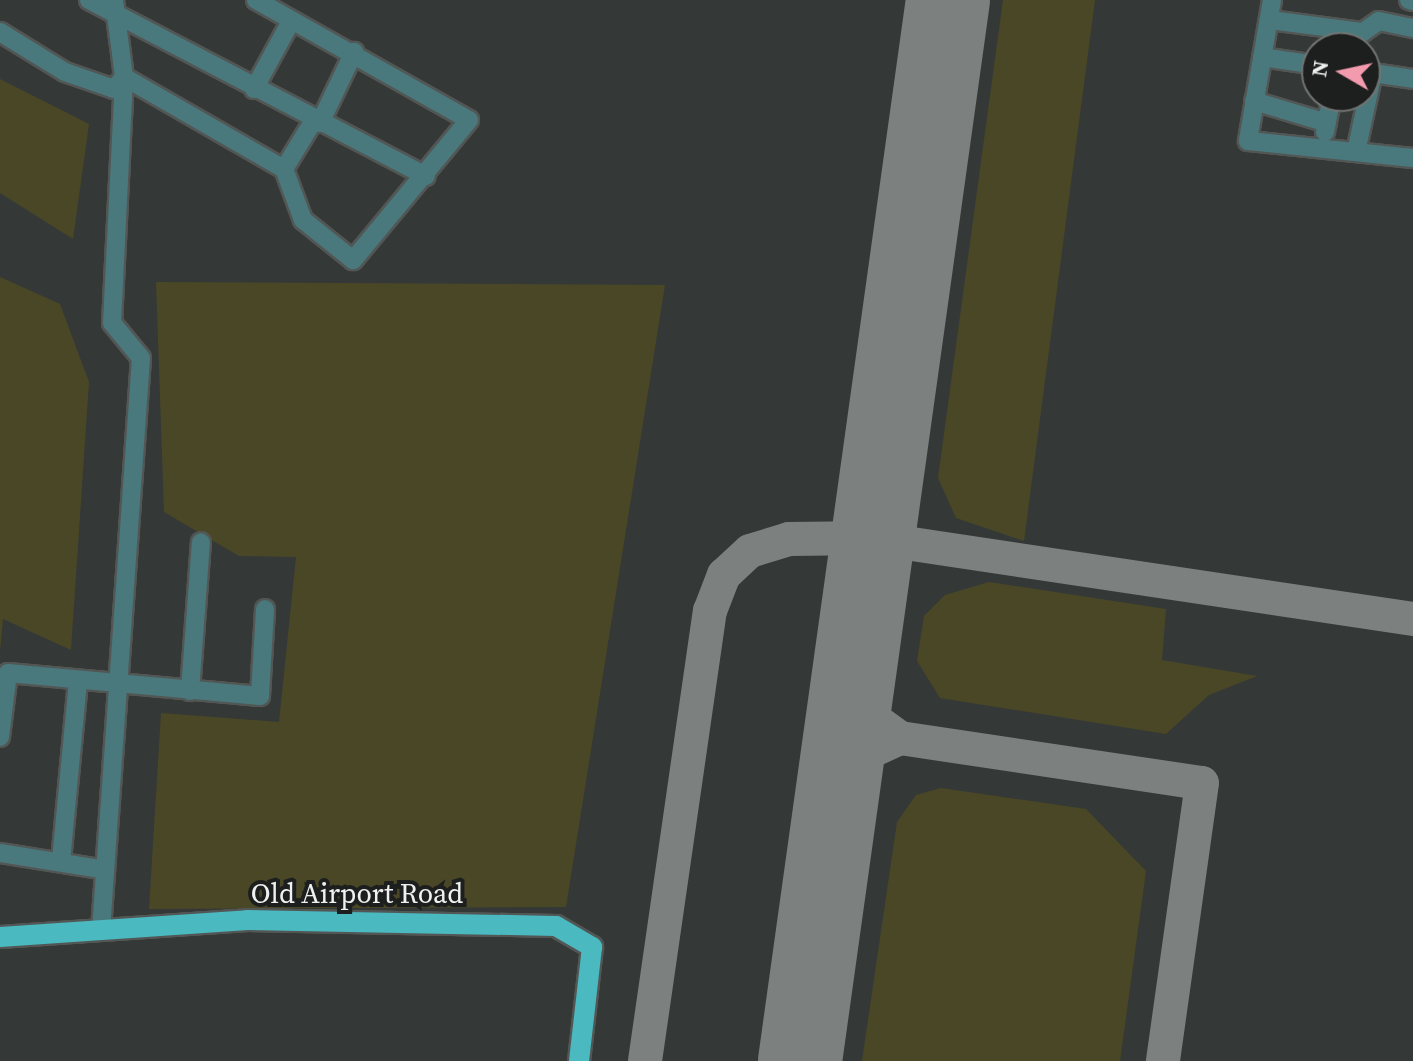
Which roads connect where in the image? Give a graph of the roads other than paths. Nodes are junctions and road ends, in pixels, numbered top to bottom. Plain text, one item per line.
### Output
1 (89, 0) edge
2 (1272, 0) edge
3 (263, 2) edge
4 (114, 8) edge
5 (1270, 20) junction
6 (291, 21) junction
7 (1413, 28) edge
8 (0, 32) edge
9 (354, 52) junction
10 (1262, 57) junction
11 (1301, 63) edge
12 (1381, 75) edge
13 (124, 77) junction
14 (1413, 79) edge
15 (254, 89) junction
16 (1254, 101) junction
17 (1329, 112) edge
18 (1363, 112) edge
19 (317, 122) junction
20 (1327, 123) junction
21 (1321, 149) junction
22 (1356, 152) junction
23 (1413, 158) edge
24 (284, 169) junction
25 (426, 176) junction
26 (201, 542) dead end
27 (265, 609) dead end
28 (78, 682) junction
29 (116, 688) junction
30 (190, 691) junction
31 (0, 737) edge
32 (0, 853) edge
33 (61, 861) junction
34 (100, 869) junction
35 (101, 930) junction
36 (0, 937) edge
37 (579, 1061) edge

1 - 4 street
2 - 5 street
3 - 6 street
4 - 13 street
4 - 15 street
5 - 7 street
5 - 10 street
6 - 9 street
6 - 15 street
8 - 13 street
9 - 19 street
9 - 25 street
10 - 11 street
10 - 16 street
12 - 14 street
13 - 24 street
13 - 29 street
15 - 19 street
16 - 20 street
16 - 21 street
17 - 20 street
18 - 22 street
19 - 24 street
19 - 25 street
20 - 21 street
21 - 22 street
22 - 23 street
24 - 25 street
26 - 30 street
27 - 30 street
28 - 29 street
28 - 31 street
28 - 33 street
29 - 30 street
29 - 34 street
32 - 33 street
33 - 34 street
34 - 35 street
35 - 36 main road, Old Airport Road
35 - 37 main road, Old Airport Road

